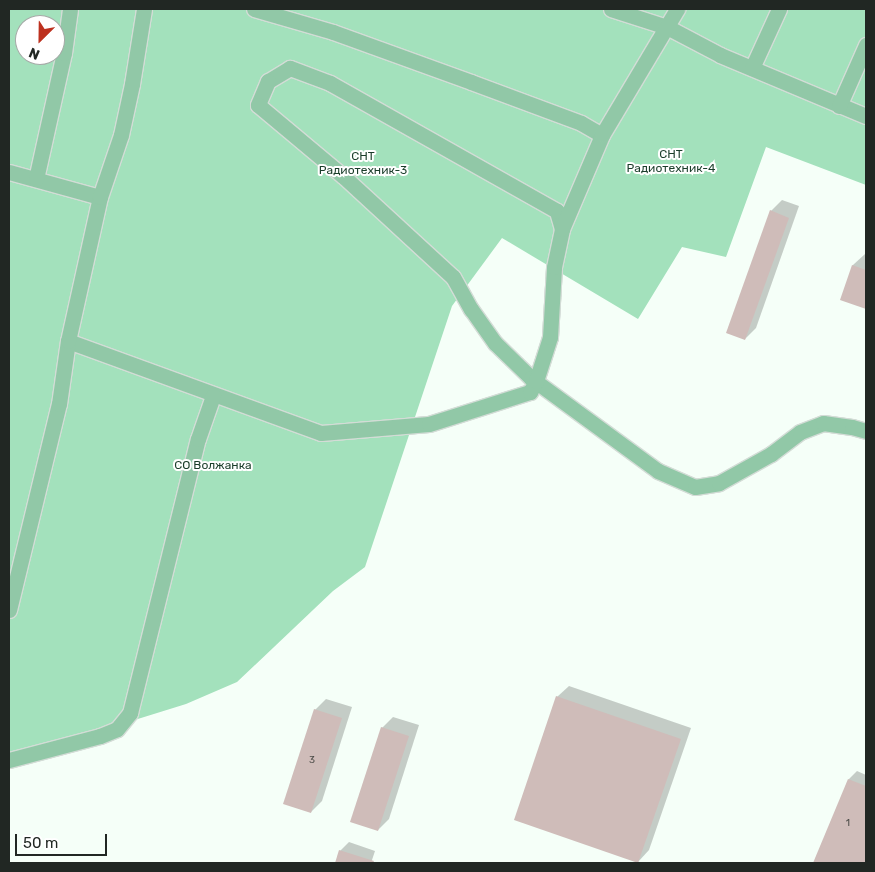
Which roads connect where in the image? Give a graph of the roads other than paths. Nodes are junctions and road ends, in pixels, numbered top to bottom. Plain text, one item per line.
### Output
1 (70, 9) edge
2 (144, 9) edge
3 (254, 9) edge
4 (611, 9) edge
5 (677, 9) edge
6 (779, 9) edge
7 (667, 27) junction
8 (866, 45) edge
9 (752, 68) junction
10 (839, 106) junction
11 (866, 116) edge
12 (602, 135) junction
13 (9, 172) edge
14 (36, 179) junction
15 (100, 198) junction
16 (562, 230) junction
17 (68, 342) junction
18 (536, 381) junction
19 (213, 396) junction
20 (866, 431) edge
21 (9, 610) edge
22 (9, 760) edge

1 - 14 street
2 - 15 street
3 - 12 street
4 - 7 street
5 - 7 street
6 - 9 street
7 - 9 street
7 - 12 street
8 - 10 street
9 - 10 street
10 - 11 street
12 - 16 street
13 - 14 street
14 - 15 street
15 - 17 street
16 - 18 street
16 - 18 street
17 - 19 street
17 - 21 street
18 - 19 street
18 - 20 street
19 - 22 street

